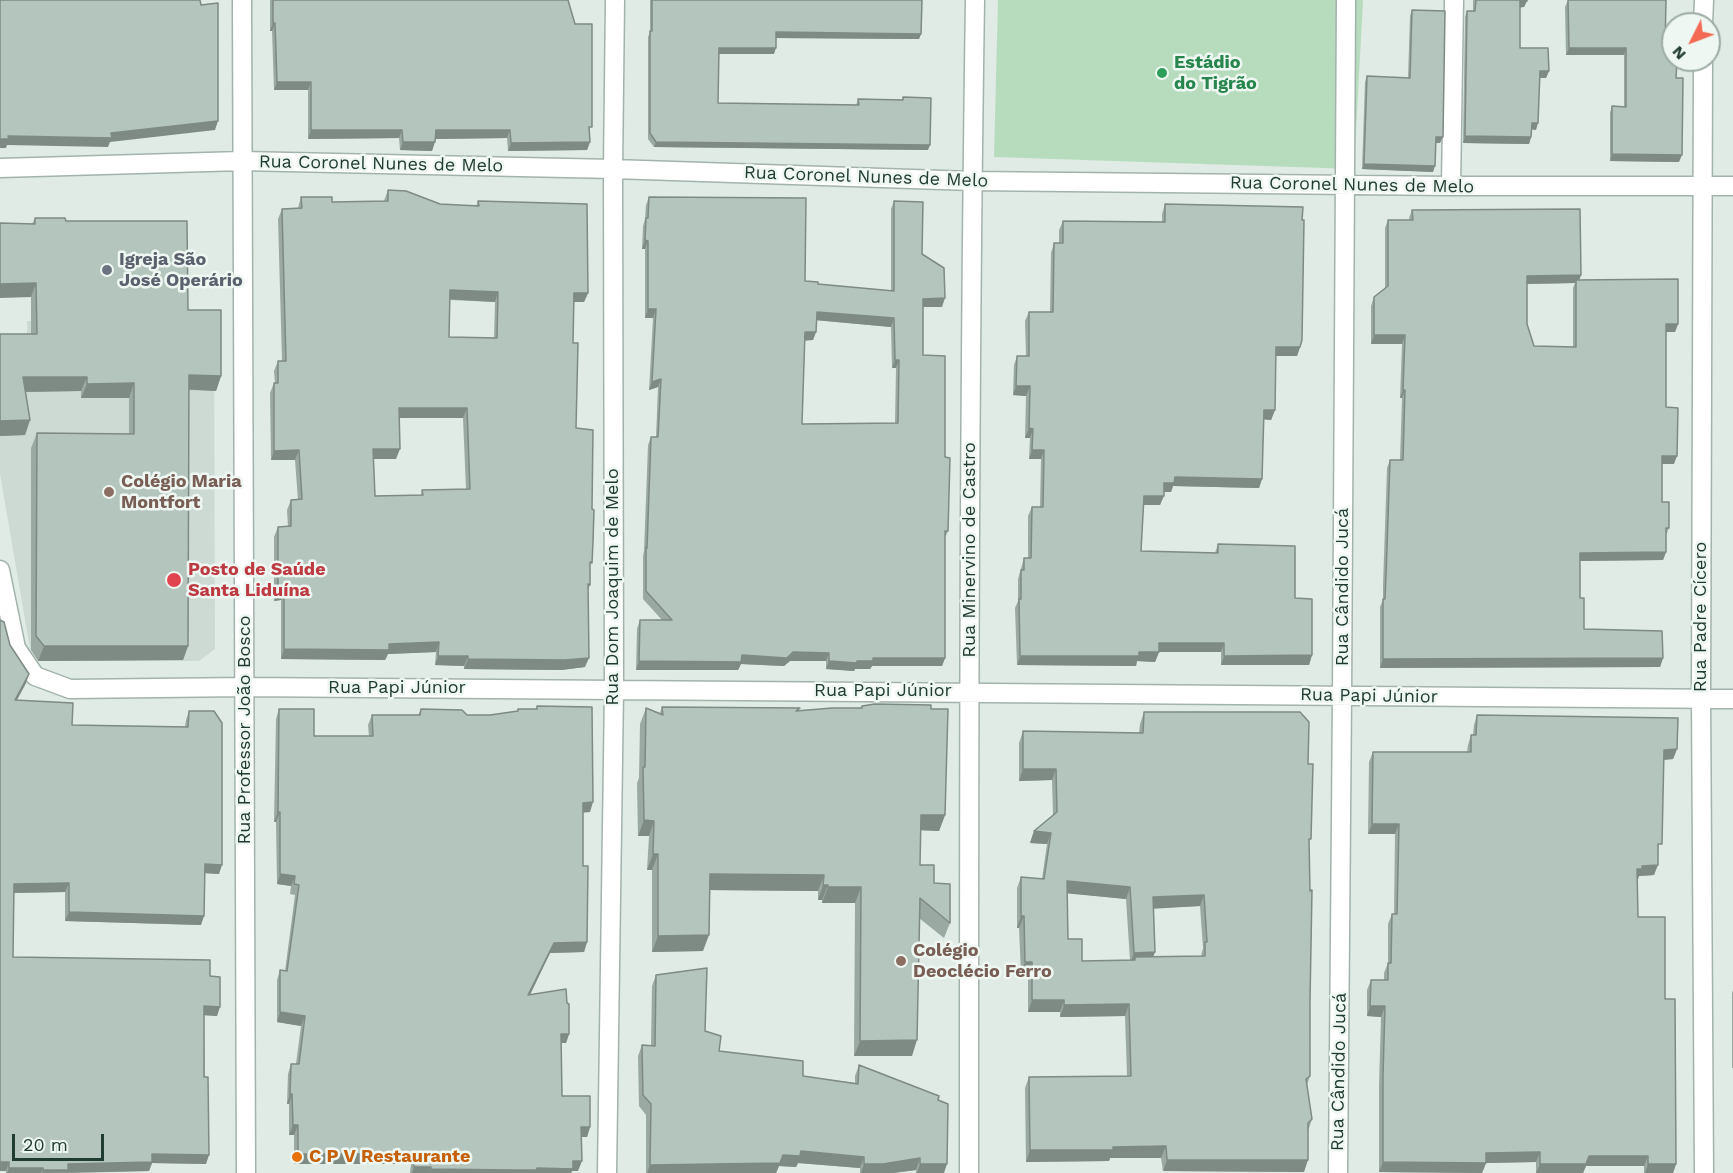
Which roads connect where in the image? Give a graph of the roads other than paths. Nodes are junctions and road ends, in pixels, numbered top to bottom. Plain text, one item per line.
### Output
1 (242, 0) edge
2 (615, 0) edge
3 (975, 0) edge
4 (1346, 0) edge
5 (1454, 0) edge
6 (1703, 72) edge
7 (242, 161) junction
8 (0, 168) edge
9 (613, 170) junction
10 (972, 181) junction
11 (1344, 184) junction
12 (1451, 186) junction
13 (1702, 186) junction
14 (1733, 186) edge
15 (0, 570) edge
16 (244, 687) junction
17 (614, 690) junction
18 (969, 692) junction
19 (1342, 696) junction
20 (1701, 699) junction
21 (1733, 699) edge
22 (246, 1173) edge
23 (607, 1173) edge
24 (969, 1173) edge
25 (1338, 1173) edge
26 (1704, 1173) edge

1 - 7 street, Rua Professor João Bosco
2 - 9 street, Rua Dom Joaquim de Melo
3 - 10 street, Rua Minervino de Castro
4 - 11 street, Rua Cândido Jucá
5 - 12 street
6 - 13 street, Rua Padre Cícero
7 - 8 street, Rua Coronel Nunes de Melo
7 - 9 street, Rua Coronel Nunes de Melo
7 - 16 street, Rua Professor João Bosco
9 - 10 street, Rua Coronel Nunes de Melo
9 - 17 street, Rua Dom Joaquim de Melo
10 - 11 street, Rua Coronel Nunes de Melo
10 - 18 street, Rua Minervino de Castro
11 - 12 street, Rua Coronel Nunes de Melo
11 - 19 street, Rua Cândido Jucá
12 - 13 street, Rua Coronel Nunes de Melo
13 - 14 street, Rua Coronel Nunes de Melo
13 - 20 street, Rua Padre Cícero
15 - 16 street, Rua Papi Júnior
16 - 17 street, Rua Papi Júnior
16 - 22 street, Rua Professor João Bosco
17 - 18 street, Rua Papi Júnior
17 - 23 street, Rua Dom Joaquim de Melo
18 - 19 street, Rua Papi Júnior
18 - 24 street, Rua Minervino de Castro
19 - 20 street, Rua Papi Júnior
19 - 25 street, Rua Cândido Jucá
20 - 21 street, Rua Papi Júnior
20 - 26 street, Rua Padre Cícero

